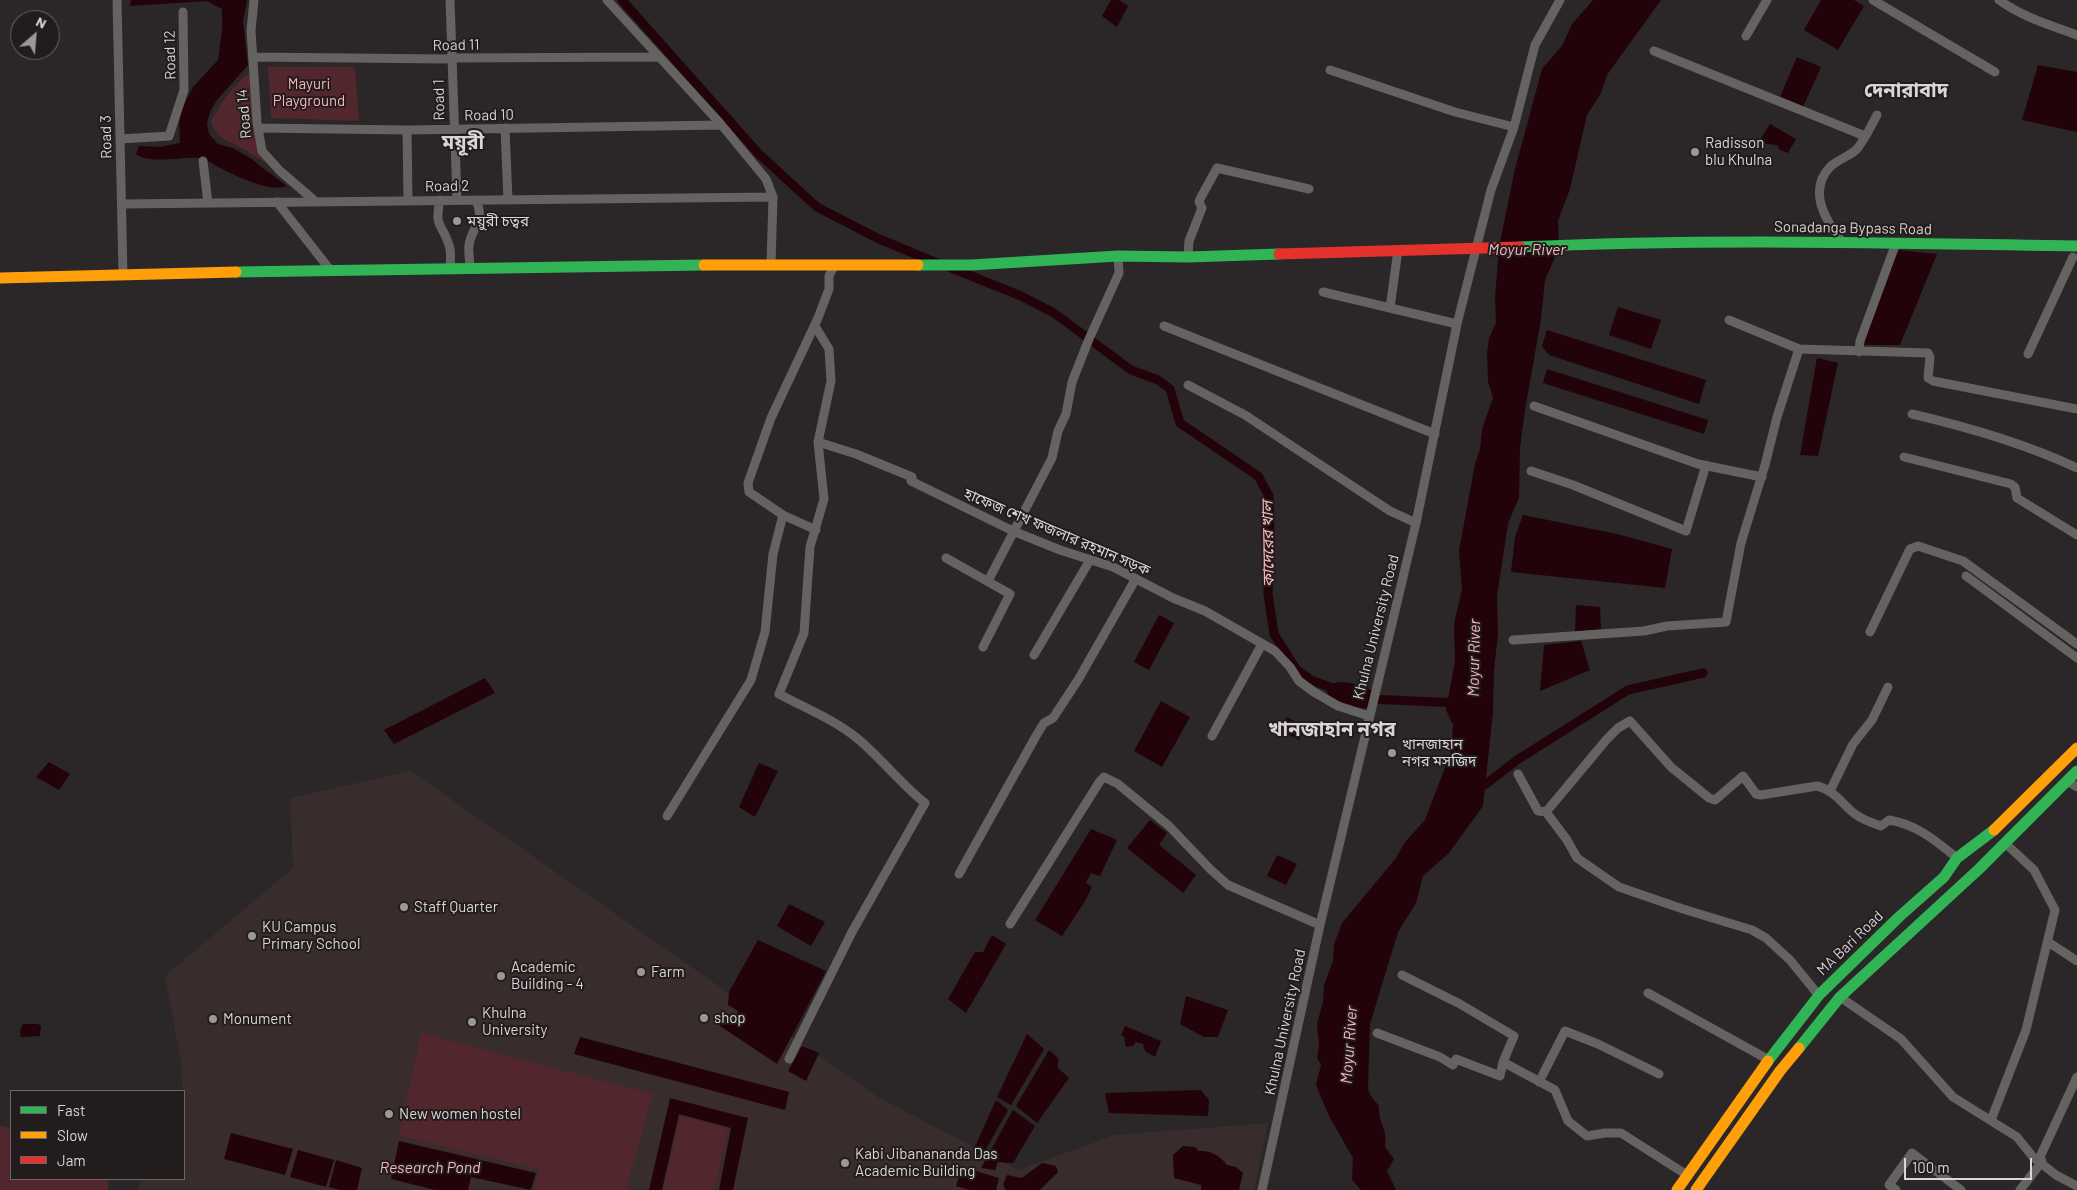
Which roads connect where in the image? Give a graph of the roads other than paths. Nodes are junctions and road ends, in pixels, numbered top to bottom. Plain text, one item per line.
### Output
1 (116, 0) edge
2 (254, 0) edge
3 (450, 0) edge
4 (607, 0) edge
5 (1768, 0) edge
6 (1873, 0) edge
7 (1999, 0) edge
8 (1557, 1) edge
9 (183, 12) dead end
10 (2077, 34) edge
11 (1746, 36) dead end
12 (1654, 51) dead end
13 (253, 57) junction
14 (659, 57) junction
15 (452, 58) junction
16 (1330, 70) dead end
17 (1994, 72) dead end
18 (1877, 115) dead end
19 (721, 125) junction
20 (1514, 127) junction
21 (258, 128) junction
22 (504, 128) junction
23 (454, 129) junction
24 (407, 130) junction
25 (1865, 136) junction
26 (120, 139) junction
27 (203, 162) dead end
28 (1309, 189) dead end
29 (773, 197) junction
30 (457, 199) junction
31 (408, 200) junction
32 (440, 200) junction
33 (476, 200) junction
34 (508, 200) junction
35 (315, 201) junction
36 (277, 202) junction
37 (208, 203) junction
38 (122, 204) junction
39 (1842, 242) junction
40 (1896, 243) junction
41 (1476, 249) junction
42 (1398, 250) junction
43 (2076, 254) edge
44 (1118, 256) junction
45 (1188, 257) junction
46 (835, 264) junction
47 (771, 265) junction
48 (470, 269) junction
49 (450, 270) junction
50 (331, 271) junction
51 (123, 274) junction
52 (0, 278) edge
53 (1323, 292) dead end
54 (1390, 308) junction
55 (1729, 320) dead end
56 (1457, 324) junction
57 (814, 326) junction
58 (1164, 326) dead end
59 (1799, 349) junction
60 (1859, 352) junction
61 (2028, 354) dead end
62 (1188, 386) dead end
63 (1534, 406) dead end
64 (2077, 409) edge
65 (1912, 414) dead end
66 (1435, 434) junction
67 (818, 442) junction
68 (1904, 457) dead end
69 (1706, 466) junction
70 (2077, 468) edge
71 (1531, 471) dead end
72 (1762, 477) junction
73 (783, 514) junction
74 (1416, 523) junction
75 (816, 530) junction
76 (1013, 531) junction
77 (2077, 535) edge
78 (946, 558) dead end
79 (1090, 560) junction
80 (1966, 576) dead end
81 (1135, 580) junction
82 (1991, 581) junction
83 (988, 582) junction
84 (1985, 590) junction
85 (1870, 632) dead end
86 (1513, 640) dead end
87 (1262, 644) junction
88 (2077, 644) edge
89 (983, 647) dead end
90 (1034, 655) dead end
91 (2077, 658) edge
92 (1888, 687) dead end
93 (1369, 716) junction
94 (1212, 736) dead end
95 (2077, 748) edge
96 (2077, 771) edge
97 (1518, 774) dead end
98 (2072, 784) edge
99 (1830, 791) junction
100 (1546, 812) junction
101 (667, 816) dead end
102 (2005, 843) junction
103 (1957, 858) junction
104 (959, 874) dead end
105 (1010, 924) dead end
106 (1320, 925) junction
107 (2048, 942) junction
108 (2077, 961) edge
109 (1402, 975) dead end
110 (1648, 993) dead end
111 (1820, 994) junction
112 (1840, 997) junction
113 (1377, 1033) dead end
114 (789, 1059) dead end
115 (1769, 1060) junction
116 (1503, 1062) junction
117 (1659, 1074) dead end
118 (2077, 1077) edge
119 (1539, 1082) junction
120 (1991, 1120) junction
121 (2041, 1163) junction
122 (1688, 1175) junction
123 (2077, 1186) edge
124 (1262, 1190) edge
125 (1678, 1190) edge
126 (1696, 1190) edge
127 (1896, 1190) edge
128 (1961, 1190) edge
129 (2020, 1190) edge

1 - 26 street, Road 3
2 - 13 street, Road 14
3 - 15 street, Road 1
4 - 14 street
5 - 11 street
6 - 17 street
7 - 10 street
8 - 20 street, Khulna University Road
9 - 26 street, Road 12
12 - 25 street
13 - 15 street, Road 11
13 - 21 street, Road 14
14 - 15 street, Road 11
14 - 19 street
15 - 23 street, Road 1
16 - 20 street
18 - 25 street
19 - 22 street, Road 10
19 - 29 street
20 - 41 street, Khulna University Road
21 - 24 street, Road 10
21 - 35 street, Road 14
22 - 23 street, Road 10
22 - 34 street
23 - 24 street, Road 10
23 - 30 street, Road 1
24 - 31 street
25 - 39 street
26 - 38 street, Road 3
27 - 37 street
28 - 45 street
29 - 34 street, Road 2
29 - 47 street
30 - 32 street, Road 2
30 - 33 street, Road 2
31 - 32 street, Road 2
31 - 35 street, Road 2
32 - 49 street
33 - 34 street, Road 2
33 - 48 street
35 - 36 street, Road 2
36 - 37 street, Road 2
36 - 50 street
37 - 38 street, Road 2
38 - 51 street, Road 3
39 - 40 main road, Sonadanga Bypass Road
39 - 41 main road, Sonadanga Bypass Road
40 - 43 main road, Sonadanga Bypass Road
40 - 60 street
41 - 42 main road, Sonadanga Bypass Road
41 - 56 street, Khulna University Road
42 - 45 main road, Sonadanga Bypass Road
42 - 54 street
43 - 61 street
44 - 45 main road, Sonadanga Bypass Road
44 - 46 main road, Sonadanga Bypass Road
44 - 76 street
46 - 47 main road, Sonadanga Bypass Road
46 - 57 street
47 - 48 main road, Sonadanga Bypass Road
48 - 49 main road, Sonadanga Bypass Road
49 - 50 main road, Sonadanga Bypass Road
50 - 51 main road, Sonadanga Bypass Road
51 - 52 main road, Sonadanga Bypass Road
53 - 54 street
54 - 56 street
55 - 59 street
56 - 66 street, Khulna University Road
57 - 67 street
57 - 73 street
58 - 66 street
59 - 60 street
59 - 72 street
60 - 64 street
62 - 74 street
63 - 69 street
65 - 70 street
66 - 74 street, Khulna University Road
67 - 75 street
67 - 76 street, হাফেজ শেখ ফজলার রহমান সড়ক
68 - 77 street
69 - 71 street
69 - 72 street
72 - 86 street
73 - 75 street
73 - 101 street
74 - 93 street, Khulna University Road
75 - 114 street
76 - 79 street, হাফেজ শেখ ফজলার রহমান সড়ক
76 - 83 street
78 - 83 street
79 - 81 street, হাফেজ শেখ ফজলার রহমান সড়ক
79 - 90 street
80 - 84 street
81 - 87 street, হাফেজ শেখ ফজলার রহমান সড়ক
81 - 104 street
82 - 84 street
82 - 85 street
82 - 88 street
83 - 89 street
84 - 91 street
87 - 93 street, হাফেজ শেখ ফজলার রহমান সড়ক
87 - 94 street
92 - 99 street
93 - 106 street, Khulna University Road
95 - 103 main road, MA Bari Road
96 - 98 main road
97 - 100 street
98 - 102 main road
99 - 100 street
99 - 103 street
100 - 111 street
102 - 107 street
102 - 112 main road
103 - 111 main road, MA Bari Road
105 - 106 street
106 - 124 street, Khulna University Road
107 - 108 street
107 - 120 street
109 - 116 street
110 - 115 street
111 - 115 main road, MA Bari Road
112 - 120 street
112 - 126 main road
113 - 116 street
115 - 122 main road, MA Bari Road
116 - 119 street
117 - 119 street
118 - 121 street
119 - 122 street
120 - 121 street
121 - 123 street
121 - 129 street
122 - 125 main road, MA Bari Road
127 - 128 street

